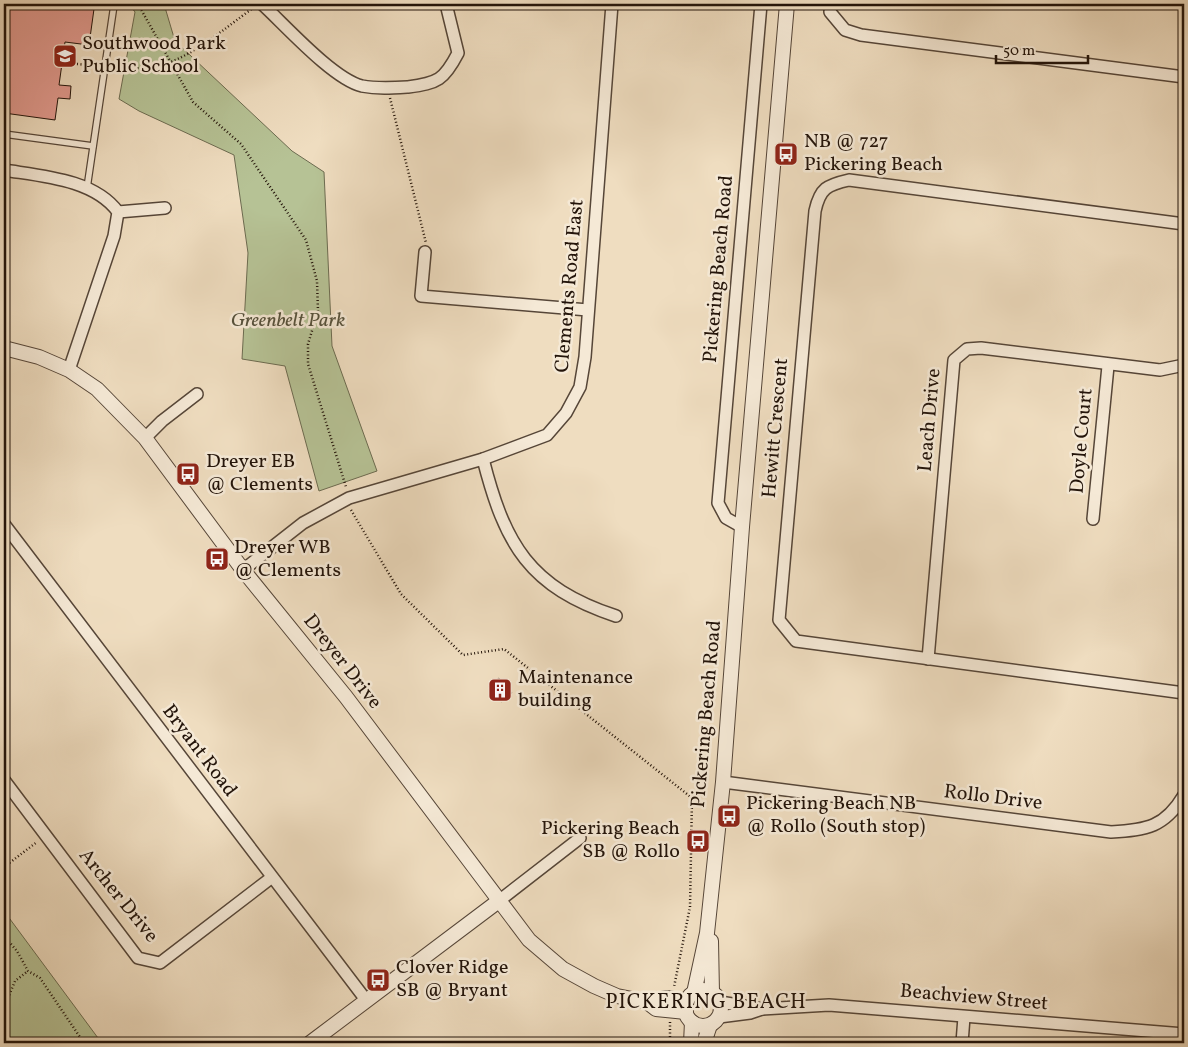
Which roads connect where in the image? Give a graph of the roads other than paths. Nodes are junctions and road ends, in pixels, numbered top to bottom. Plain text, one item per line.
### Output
1 (260, 4) edge
2 (446, 4) edge
3 (612, 4) edge
4 (761, 4) edge
5 (787, 4) edge
6 (831, 4) edge
7 (114, 5) edge
8 (1184, 77) edge
9 (4, 134) edge
10 (93, 146) junction
11 (4, 170) edge
12 (87, 188) junction
13 (165, 208) dead end
14 (118, 212) junction
15 (1184, 224) edge
16 (426, 252) road end
17 (588, 310) junction
18 (4, 348) edge
19 (1184, 365) edge
20 (1108, 366) junction
21 (69, 370) junction
22 (197, 394) dead end
23 (145, 438) junction
24 (483, 459) junction
25 (1094, 519) dead end
26 (4, 524) edge
27 (742, 527) junction
28 (243, 570) junction
29 (616, 616) dead end
30 (928, 658) junction
31 (1184, 693) edge
32 (4, 780) edge
33 (723, 782) junction
34 (1184, 795) edge
35 (580, 838) dead end
36 (271, 878) junction
37 (500, 900) junction
38 (707, 933) junction
39 (716, 997) junction
40 (366, 1000) junction
41 (690, 1007) junction
42 (762, 1009) junction
43 (964, 1017) junction
44 (715, 1021) junction
45 (1184, 1034) edge
46 (310, 1043) edge
47 (691, 1043) edge
48 (704, 1043) edge
49 (962, 1043) edge

1 - 2 street
3 - 17 street, Clements Road East
4 - 27 street, Pickering Beach Road
5 - 27 street, Pickering Beach Road
6 - 8 street
7 - 10 lane
9 - 10 lane
10 - 12 lane
11 - 12 street
12 - 14 street
13 - 14 street
14 - 21 street
15 - 30 street, Hewitt Crescent
16 - 17 street
17 - 24 street, Clements Road East
18 - 21 street, Dreyer Drive
19 - 20 street, Leach Drive
20 - 25 street, Doyle Court
20 - 30 street, Leach Drive
21 - 23 street, Dreyer Drive
22 - 23 street
23 - 28 street, Dreyer Drive
24 - 28 street, Clements Road East
24 - 29 street
26 - 36 street, Bryant Road
27 - 33 street, Pickering Beach Road
28 - 37 street, Dreyer Drive
30 - 31 street, Hewitt Crescent
32 - 36 street, Archer Drive
33 - 34 street, Rollo Drive
33 - 38 street, Pickering Beach Road
35 - 37 street
36 - 40 street, Bryant Road
37 - 40 street
37 - 41 street, Dreyer Drive
38 - 39 street, Pickering Beach Road
38 - 41 street, Pickering Beach Road
39 - 41 street
39 - 42 street, Beachview Street
39 - 44 street, Pickering Beach Road
40 - 46 street
41 - 44 street
41 - 47 street, Pickering Beach Road
42 - 43 street, Beachview Street
42 - 44 street, Beachview Street
43 - 45 street, Beachview Street
43 - 49 street
44 - 48 street, Pickering Beach Road

